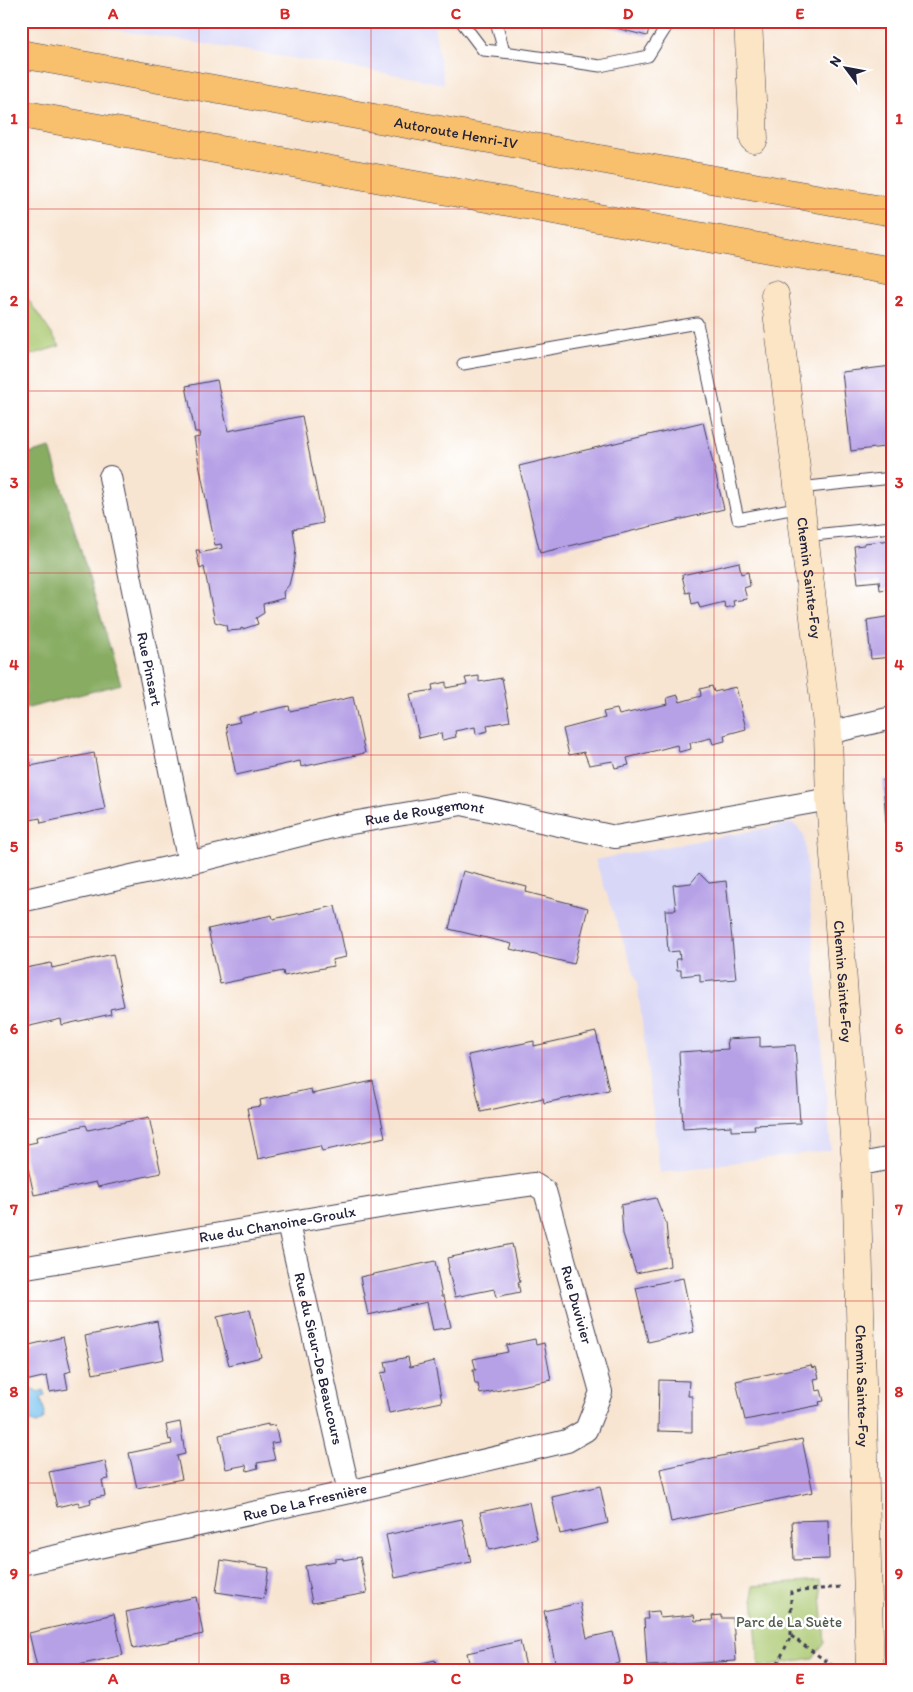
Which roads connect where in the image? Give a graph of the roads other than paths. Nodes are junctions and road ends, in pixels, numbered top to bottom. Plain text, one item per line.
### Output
1 (460, 21) edge
2 (496, 21) edge
3 (670, 21) edge
4 (748, 21) edge
5 (504, 52) junction
6 (21, 54) edge
7 (21, 114) edge
8 (754, 139) dead end
9 (892, 212) edge
10 (892, 271) edge
11 (775, 295) dead end
12 (462, 364) dead end
13 (110, 477) dead end
14 (892, 478) edge
15 (800, 497) junction
16 (892, 527) edge
17 (804, 536) junction
18 (892, 718) edge
19 (828, 733) junction
20 (830, 799) junction
21 (189, 863) junction
22 (21, 901) edge
23 (892, 1158) edge
24 (856, 1165) junction
25 (534, 1184) joint
26 (288, 1224) junction
27 (21, 1268) edge
28 (586, 1430) joint
29 (349, 1492) junction
30 (21, 1564) edge
31 (870, 1671) edge

1 - 5 lane
2 - 5 lane
3 - 5 lane
4 - 8 main road
6 - 9 highway, Autoroute Henri-IV
7 - 10 highway
11 - 15 main road, Chemin Sainte-Foy
12 - 15 lane
13 - 21 street, Rue Pinsart
14 - 15 lane
15 - 17 main road, Chemin Sainte-Foy
16 - 17 lane
17 - 19 main road, Chemin Sainte-Foy
18 - 19 street
19 - 20 main road, Chemin Sainte-Foy
20 - 21 street, Rue de Rougemont
20 - 24 main road, Chemin Sainte-Foy
21 - 22 street, Rue de Rougemont
23 - 24 street
24 - 31 main road, Chemin Sainte-Foy
25 - 26 street, Rue du Chanoine-Groulx
25 - 28 street, Rue Duvivier
26 - 27 street, Rue du Chanoine-Groulx
26 - 29 street, Rue du Sieur-De Beaucours
28 - 29 street, Rue De La Fresnière
29 - 30 street, Rue De La Fresnière

